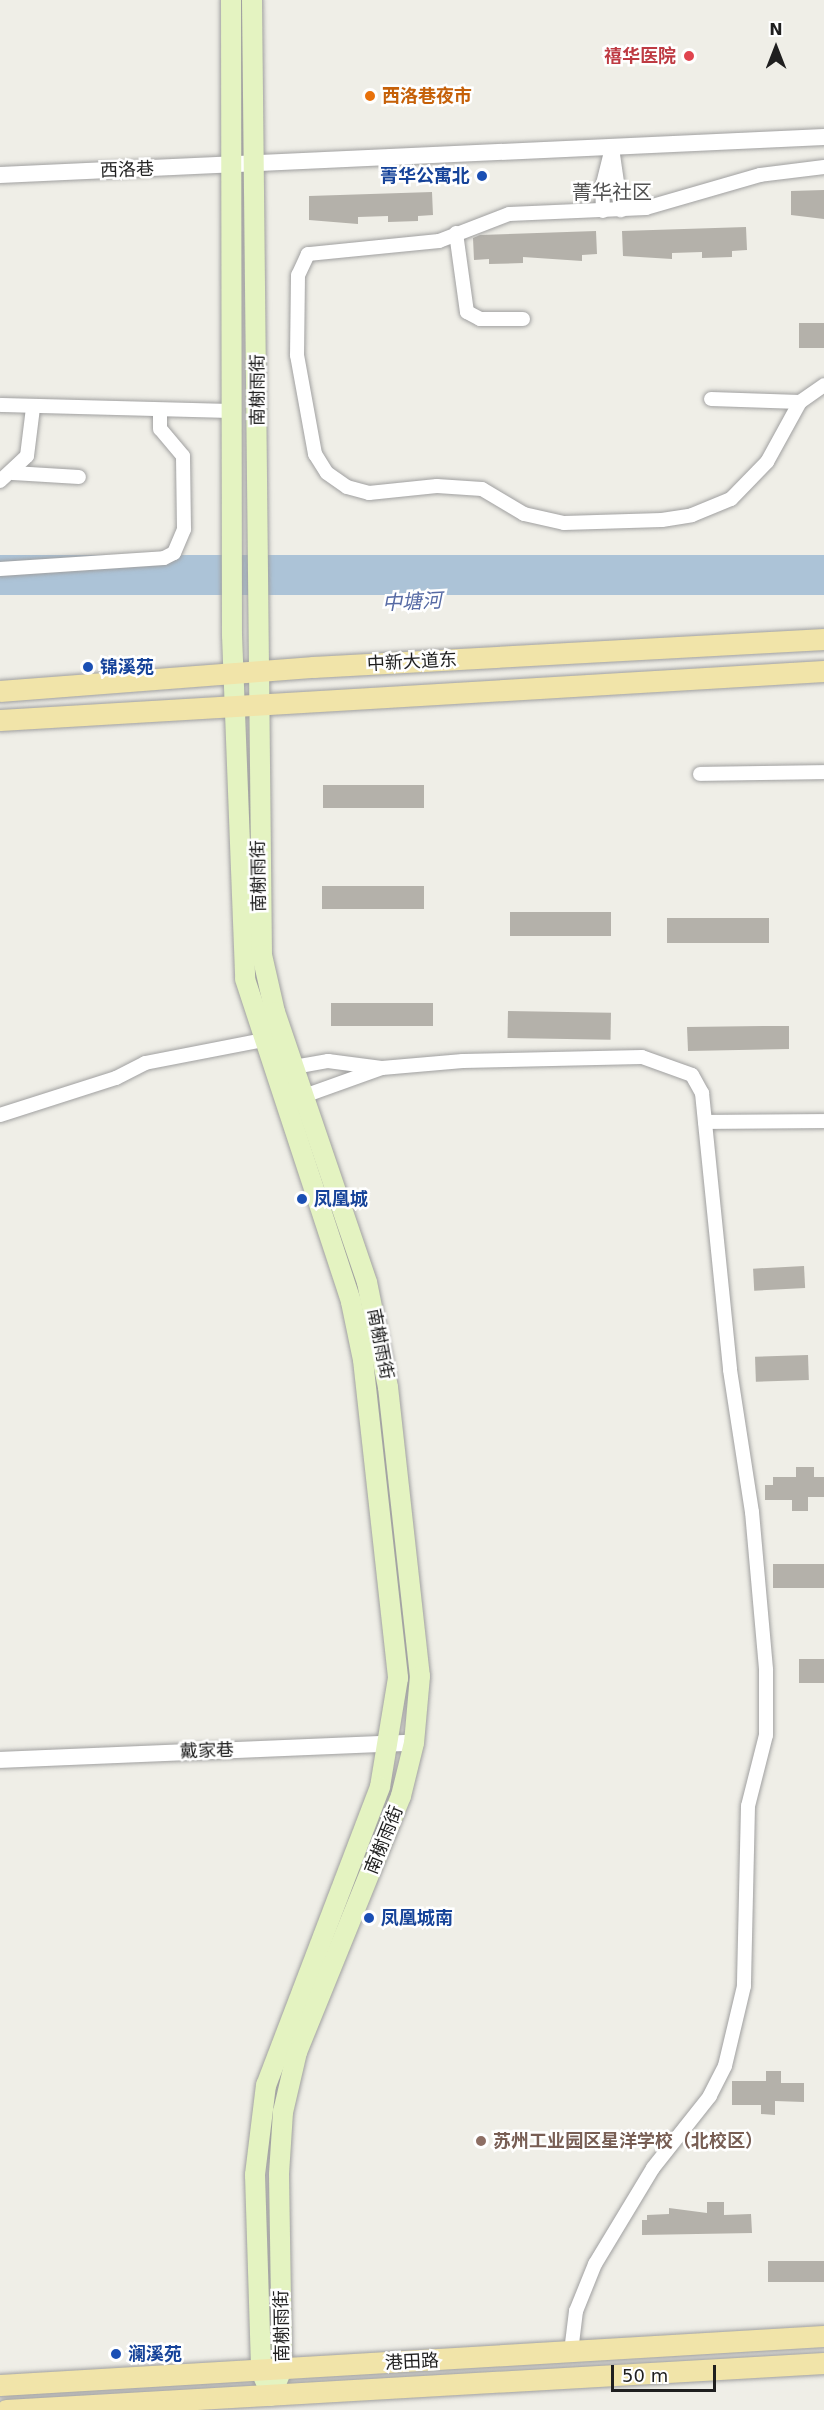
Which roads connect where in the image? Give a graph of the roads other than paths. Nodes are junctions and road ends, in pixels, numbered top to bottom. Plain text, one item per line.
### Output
1 (231, 0) edge
2 (252, 0) edge
3 (824, 137) edge
4 (612, 148) junction
5 (255, 165) junction
6 (234, 166) junction
7 (824, 167) edge
8 (0, 176) edge
9 (621, 210) junction
10 (603, 211) junction
11 (456, 233) junction
12 (523, 320) dead end
13 (824, 385) edge
14 (711, 399) dead end
15 (800, 402) junction
16 (0, 405) edge
17 (33, 408) junction
18 (233, 411) junction
19 (160, 412) junction
20 (13, 473) junction
21 (79, 477) dead end
22 (0, 482) edge
23 (0, 568) edge
24 (824, 639) edge
25 (257, 671) junction
26 (824, 671) edge
27 (233, 675) junction
28 (0, 691) edge
29 (257, 704) junction
30 (234, 706) junction
31 (0, 720) edge
32 (824, 772) edge
33 (700, 774) dead end
34 (262, 1040) junction
35 (294, 1067) junction
36 (382, 1068) junction
37 (304, 1096) junction
38 (0, 1115) edge
39 (824, 1121) edge
40 (705, 1122) junction
41 (390, 1743) junction
42 (414, 1743) junction
43 (0, 1760) edge
44 (824, 2336) edge
45 (571, 2352) junction
46 (824, 2363) edge
47 (282, 2369) junction
48 (261, 2371) junction
49 (0, 2385) edge
50 (271, 2396) junction
51 (6, 2410) edge

1 - 6 main road, 南榭雨街
2 - 5 main road, 南榭雨街
3 - 4 street, 西洛巷
4 - 5 street, 西洛巷
4 - 9 street
4 - 10 street
5 - 6 street, 西洛巷
5 - 25 main road, 南榭雨街
6 - 8 street, 西洛巷
6 - 18 main road, 南榭雨街
7 - 9 street
9 - 10 street
10 - 11 street
11 - 12 street
11 - 15 street
13 - 15 street
14 - 15 street
16 - 17 street
17 - 19 street
17 - 20 street
18 - 19 street
18 - 27 main road, 南榭雨街
19 - 23 street
20 - 21 street
20 - 22 street
24 - 25 main road, 中新大道东
25 - 27 main road, 中新大道东
25 - 29 main road, 南榭雨街
26 - 29 main road, 中新大道东
27 - 28 main road, 中新大道东
27 - 30 main road, 南榭雨街
29 - 30 main road, 中新大道东
29 - 35 main road, 南榭雨街
30 - 31 main road, 中新大道东
30 - 34 main road, 南榭雨街
32 - 33 street
34 - 38 street
34 - 41 main road, 南榭雨街
35 - 36 street
35 - 37 main road, 南榭雨街
36 - 37 street
36 - 40 street
37 - 42 main road, 南榭雨街
39 - 40 street
40 - 45 street
41 - 42 street, 戴家巷
41 - 43 street, 戴家巷
41 - 48 main road, 南榭雨街
42 - 47 main road, 南榭雨街
44 - 45 main road, 港田路
45 - 47 main road, 港田路
46 - 50 main road, 港田路
47 - 48 main road, 港田路
47 - 50 main road, 南榭雨街
48 - 49 main road, 港田路
48 - 50 main road, 南榭雨街
50 - 51 main road, 港田路

